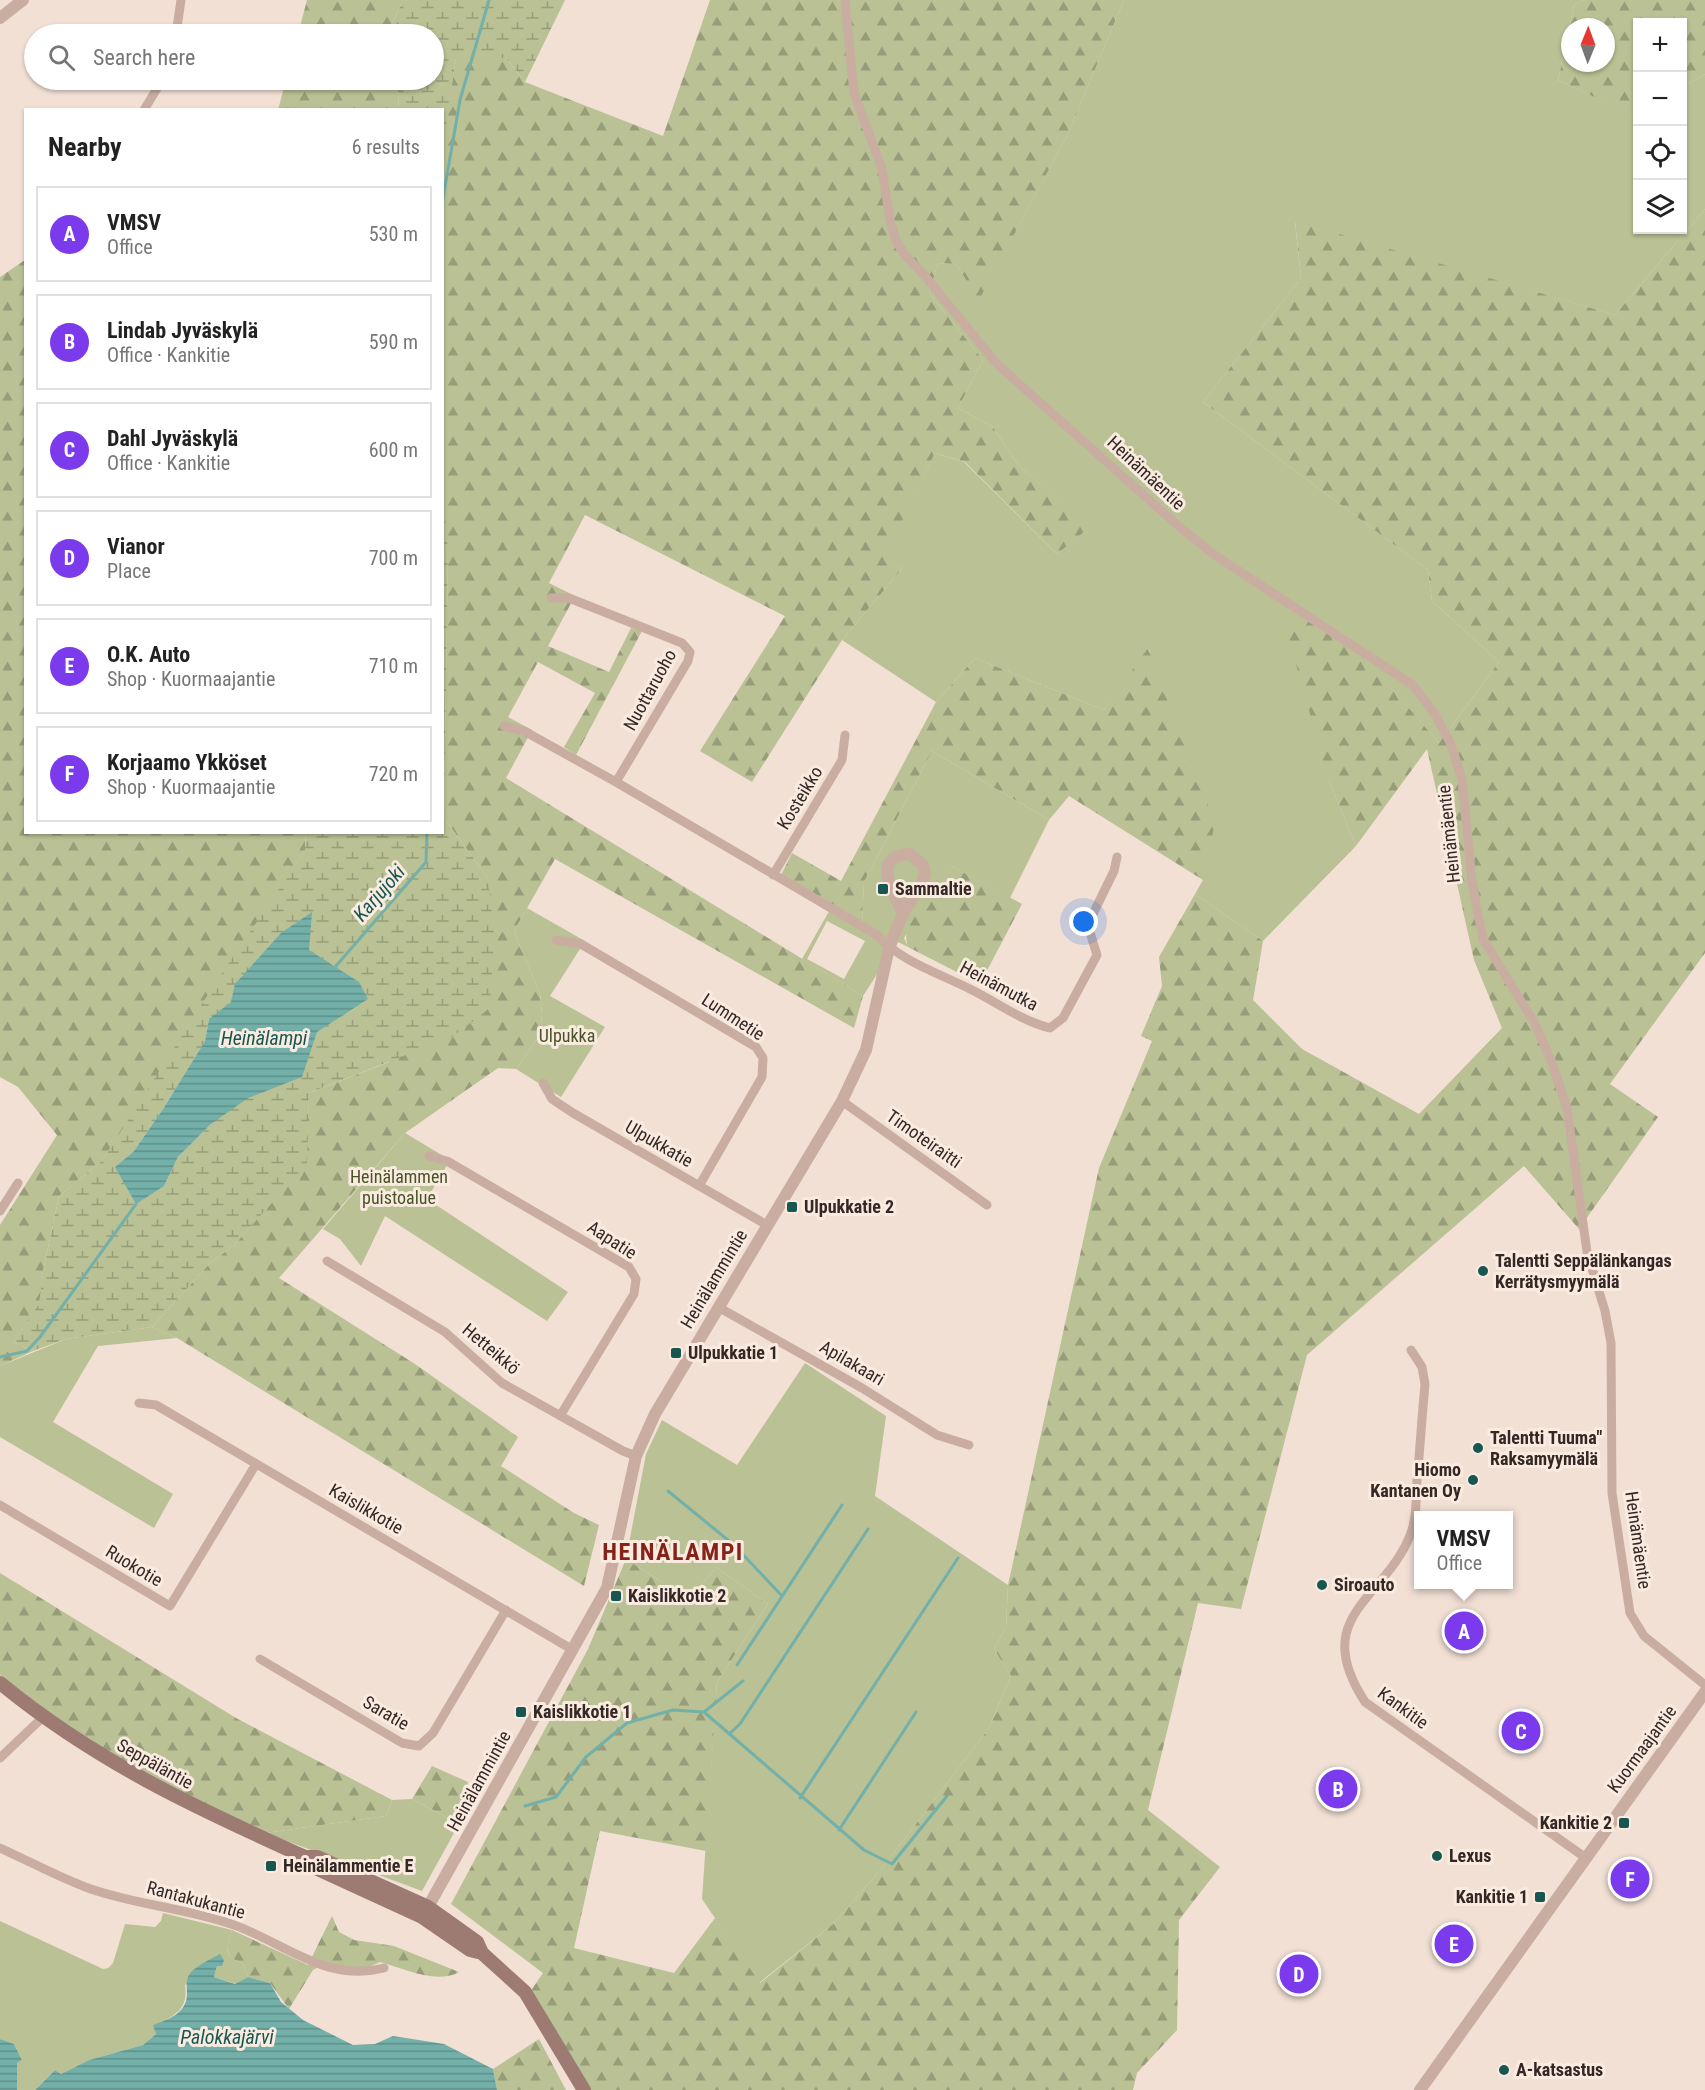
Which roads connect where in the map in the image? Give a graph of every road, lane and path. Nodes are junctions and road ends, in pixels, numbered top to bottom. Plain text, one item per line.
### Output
1 (23, 0) edge
2 (182, 0) edge
3 (845, 0) edge
4 (0, 18) edge
5 (178, 24) edge
6 (156, 90) edge
7 (145, 108) edge
8 (551, 598) dead end
9 (504, 726) dead end
10 (846, 735) dead end
11 (616, 782) junction
12 (1117, 857) dead end
13 (773, 875) junction
14 (903, 913) dead end
15 (556, 940) dead end
16 (889, 948) junction
17 (543, 1083) dead end
18 (842, 1101) junction
19 (429, 1156) dead end
20 (18, 1183) dead end
21 (699, 1186) junction
22 (987, 1205) dead end
23 (0, 1211) edge
24 (767, 1225) junction
25 (327, 1261) dead end
26 (718, 1307) junction
27 (1411, 1350) dead end
28 (139, 1403) dead end
29 (560, 1416) junction
30 (969, 1445) dead end
31 (636, 1456) junction
32 (256, 1464) junction
33 (0, 1505) edge
34 (1415, 1511) edge
35 (1414, 1523) edge
36 (506, 1610) junction
37 (573, 1650) junction
38 (260, 1659) dead end
39 (0, 1683) edge
40 (1705, 1685) edge
41 (1705, 1692) edge
42 (42, 1718) junction
43 (0, 1758) edge
44 (0, 1848) edge
45 (1586, 1858) junction
46 (425, 1912) junction
47 (384, 1968) dead end
48 (584, 2090) edge
49 (1420, 2090) edge

1 - 4 street
2 - 5 street
3 - 40 street, Heinämäentie
6 - 7 street
8 - 11 street, Nuottaruoho
9 - 11 street
10 - 13 street, Kosteikko
11 - 13 street
12 - 16 street, Heinämutka
13 - 16 street
14 - 16 street, Heinälammintie
15 - 21 street, Lummetie
16 - 18 street, Heinälammintie
17 - 21 street, Ulpukkatie
18 - 22 street, Timoteiraitti
18 - 24 street, Heinälammintie
19 - 29 street, Aapatie
20 - 23 street
21 - 24 street, Ulpukkatie
24 - 26 street, Heinälammintie
25 - 29 street, Hetteikkö
26 - 30 street, Apilakaari
26 - 31 street, Heinälammintie
27 - 34 street, Kankitie
28 - 32 street, Kaislikkotie
29 - 31 street, Hetteikkö
31 - 37 street, Heinälammintie
32 - 33 street, Ruokotie
32 - 36 street, Kaislikkotie
35 - 45 street, Kankitie
36 - 37 street, Kaislikkotie
36 - 38 street, Saratie
37 - 46 street, Heinälammintie
39 - 42 main road, Seppäläntie
41 - 45 street, Kuormaajantie
42 - 43 street
42 - 46 main road, Seppäläntie
44 - 47 street, Rantakukantie
45 - 49 street, Kuormaajantie
46 - 48 main road, Seppäläntie

